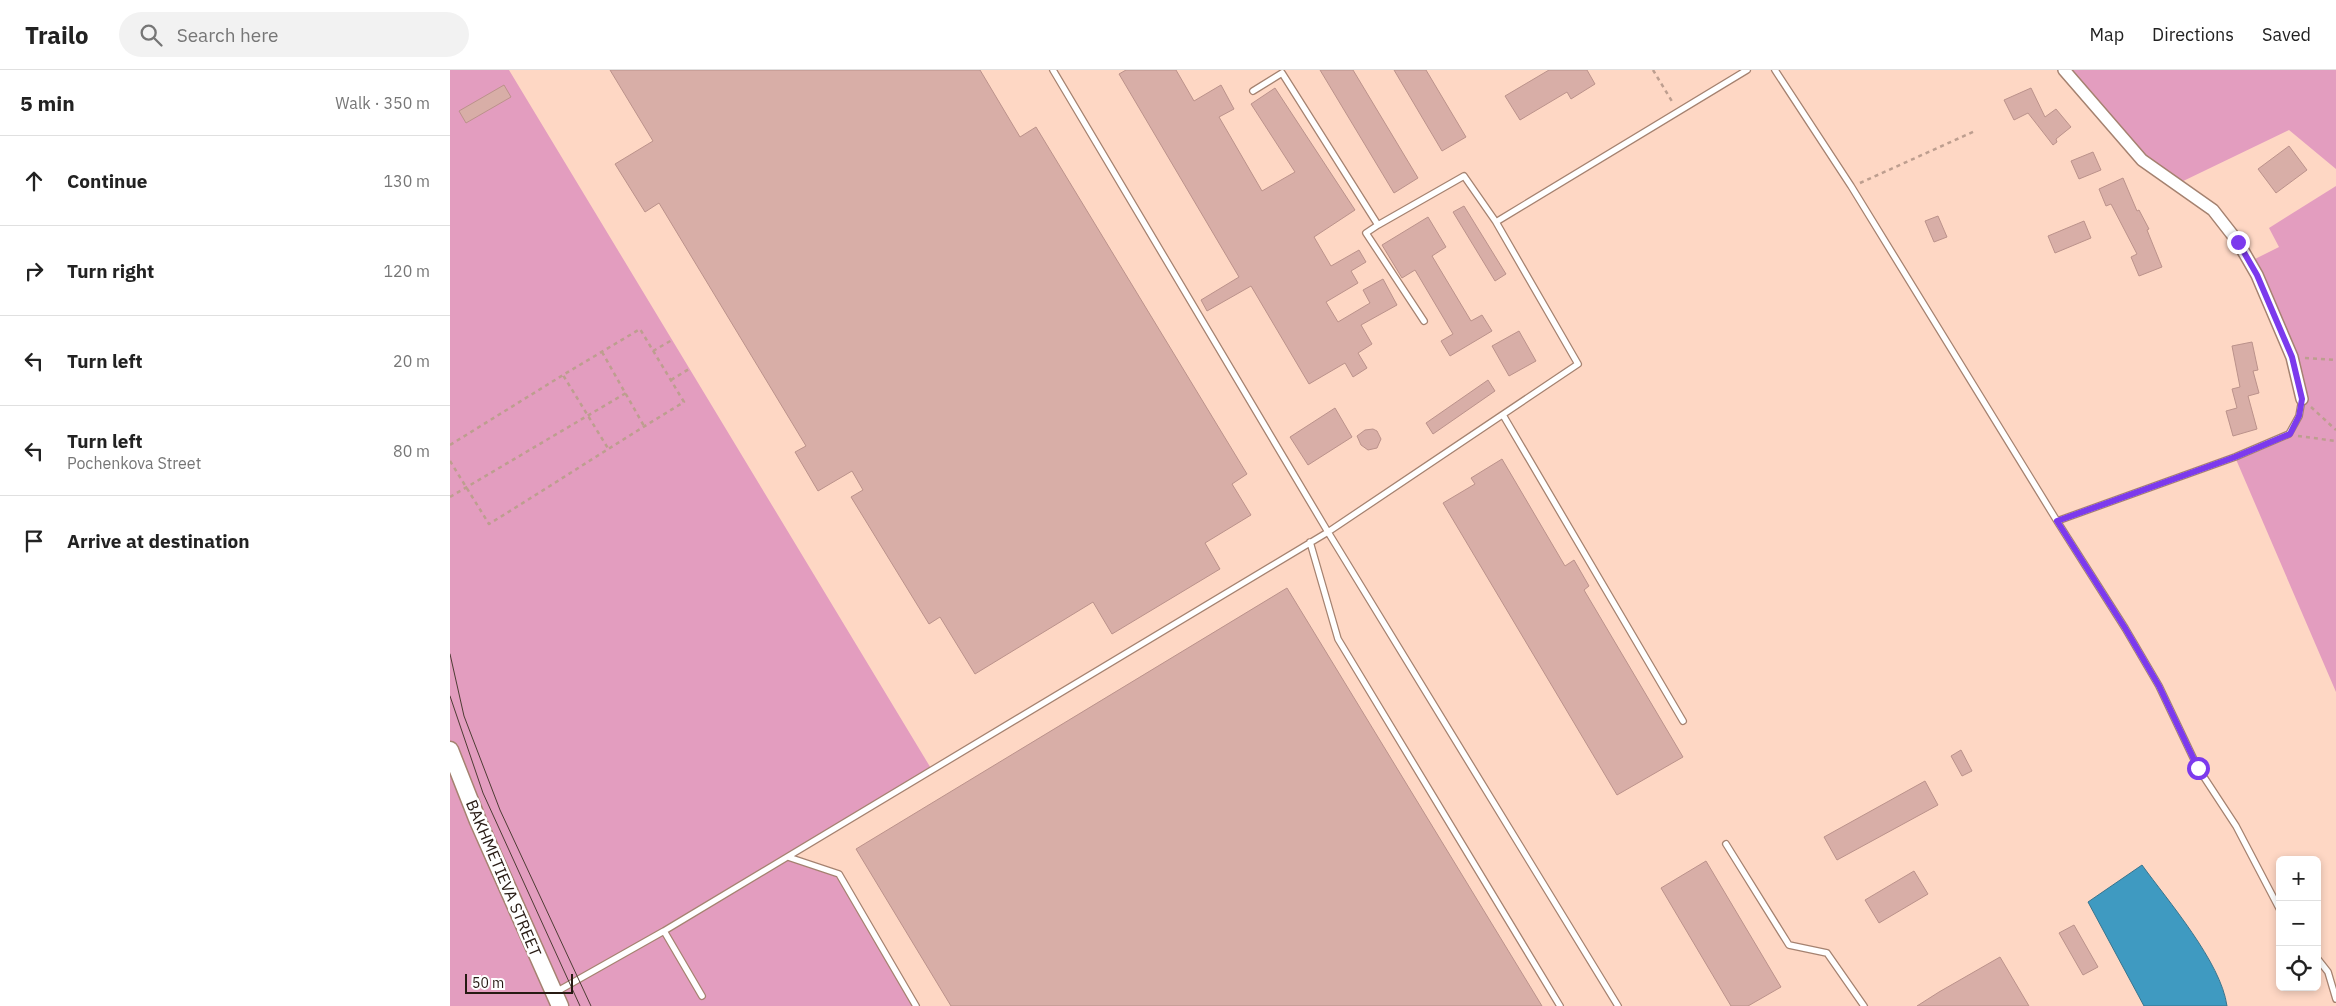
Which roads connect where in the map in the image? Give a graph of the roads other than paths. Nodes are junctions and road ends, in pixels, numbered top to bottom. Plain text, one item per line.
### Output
1 (1053, 70) edge
2 (1747, 70) edge
3 (1775, 70) edge
4 (2064, 70) edge
5 (1253, 90) dead end
6 (1496, 222) junction
7 (1378, 226) junction
8 (1424, 320) dead end
9 (2302, 399) joint
10 (1503, 414) junction
11 (2057, 521) junction
12 (1328, 532) junction
13 (1310, 542) junction
14 (1683, 721) dead end
15 (450, 750) edge
16 (1726, 844) dead end
17 (788, 857) junction
18 (2276, 902) edge
19 (664, 931) junction
20 (2321, 963) edge
21 (702, 996) dead end
22 (2336, 999) edge
23 (557, 1000) edge
24 (916, 1006) edge
25 (1560, 1006) edge
26 (1618, 1006) edge
27 (1864, 1006) edge

1 - 12 lane
2 - 6 lane
3 - 11 lane
4 - 9 street
5 - 7 lane
6 - 7 lane
6 - 10 lane
7 - 8 lane
9 - 11 lane
10 - 12 lane
10 - 14 lane
11 - 18 lane
12 - 13 lane
12 - 26 lane
13 - 17 lane
13 - 25 lane
15 - 23 main road, BAKHMETIEVA STREET
16 - 27 lane
17 - 19 lane
17 - 24 lane
19 - 21 lane
19 - 23 lane
20 - 22 lane

